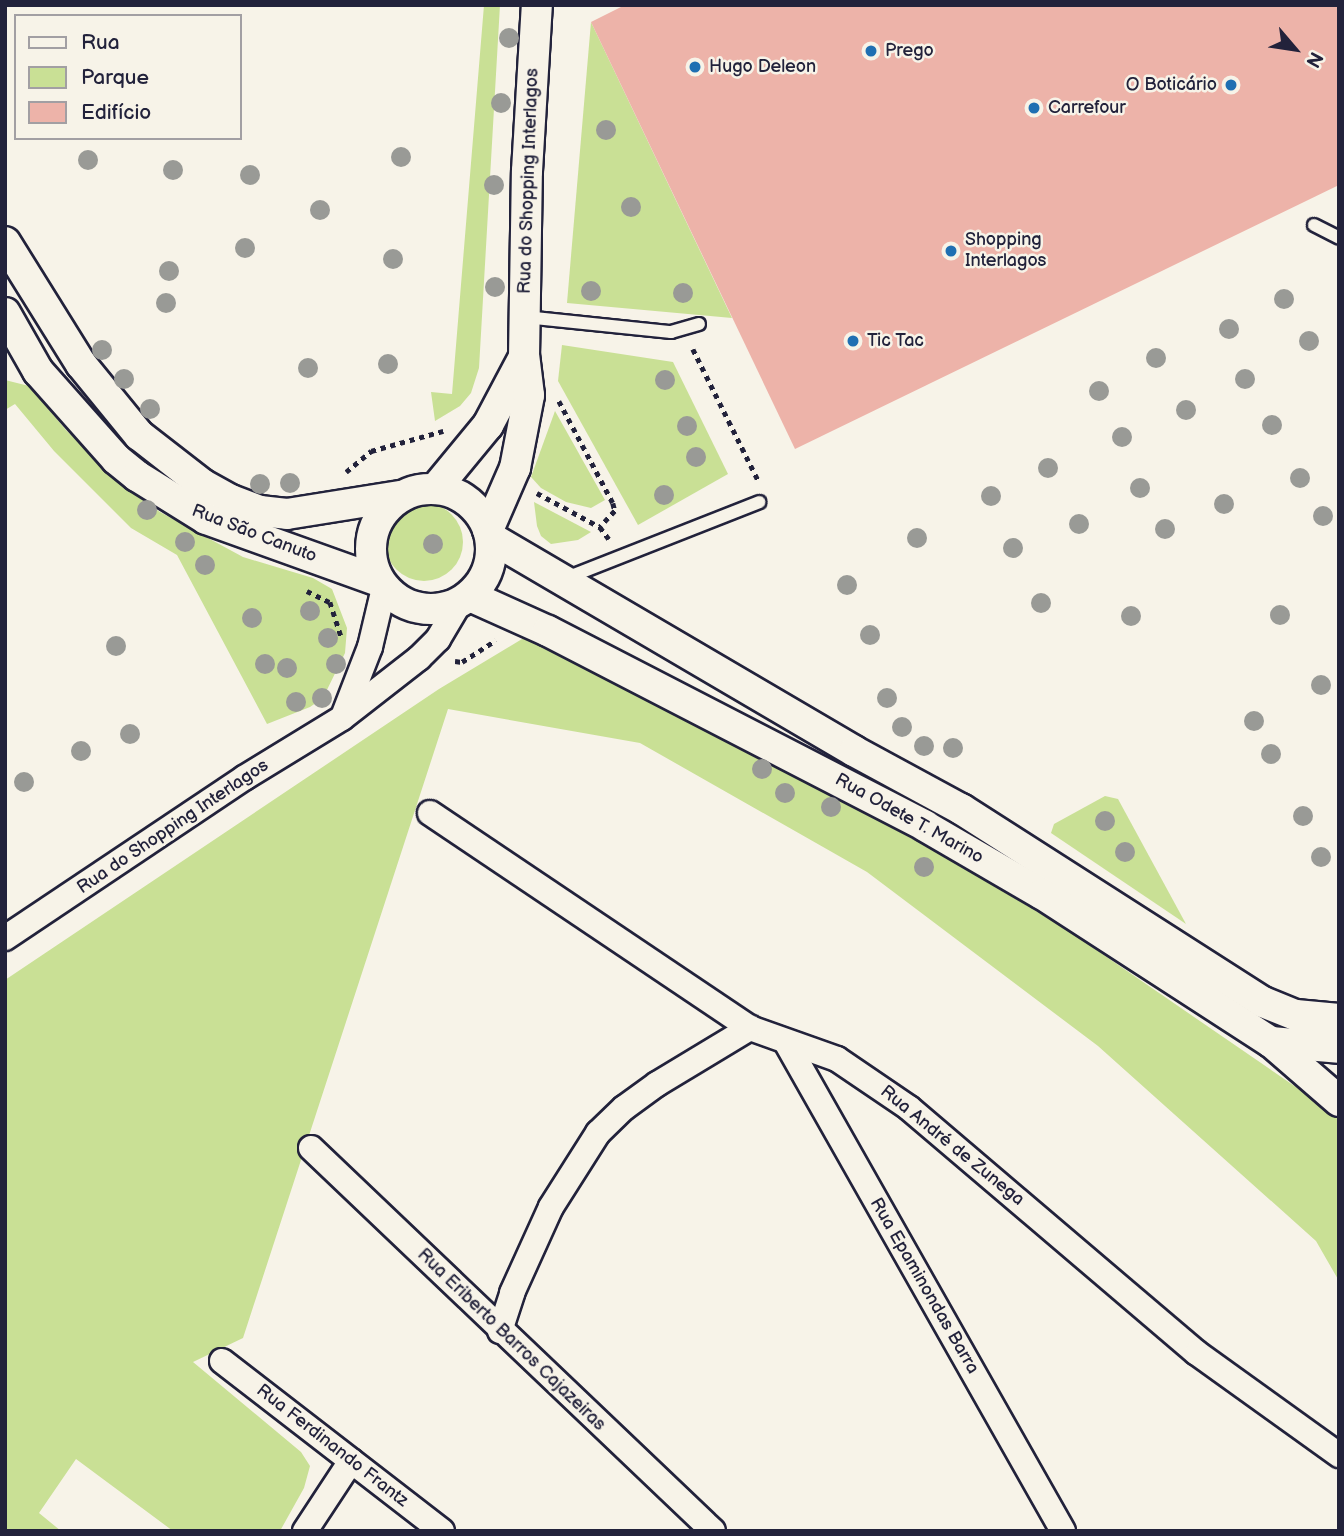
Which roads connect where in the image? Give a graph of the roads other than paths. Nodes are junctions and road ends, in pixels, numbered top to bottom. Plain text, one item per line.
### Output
1 (537, 5) edge
2 (1314, 225) dead end
3 (1339, 238) edge
4 (5, 242) edge
5 (5, 313) edge
6 (525, 317) junction
7 (699, 324) dead end
8 (526, 366) junction
9 (436, 488) junction
10 (400, 496) junction
11 (759, 502) dead end
12 (489, 534) junction
13 (560, 580) junction
14 (382, 584) junction
15 (465, 599) junction
16 (342, 718) junction
17 (430, 813) dead end
18 (5, 939) edge
19 (1339, 1019) edge
20 (750, 1028) junction
21 (786, 1042) junction
22 (1271, 1042) junction
23 (1339, 1048) edge
24 (1339, 1101) edge
25 (311, 1147) dead end
26 (500, 1331) junction
27 (222, 1361) dead end
28 (1339, 1455) edge
29 (351, 1461) junction
30 (305, 1531) edge
31 (442, 1531) edge
32 (713, 1531) edge
33 (1063, 1531) edge

1 - 6 street, Rua do Shopping Interlagos
2 - 3 lane
4 - 10 street, Rua São Canuto
5 - 14 street, Rua São Canuto
6 - 7 lane
6 - 8 street, Rua do Shopping Interlagos
8 - 9 street
8 - 12 street, Rua do Shopping Interlagos
9 - 10 street
9 - 12 street
10 - 14 street
11 - 13 lane
12 - 13 street, Rua Odete T. Marino
12 - 15 street
13 - 19 street, Rua Odete T. Marino
14 - 15 street
14 - 16 street
15 - 16 street, Rua do Shopping Interlagos
15 - 22 street, Rua Odete T. Marino
16 - 18 street, Rua do Shopping Interlagos
17 - 20 street, Rua André de Zunega
20 - 21 street, Rua André de Zunega
20 - 26 street
21 - 28 street, Rua André de Zunega
21 - 33 street, Rua Epaminondas Barra
22 - 23 street, Rua Odete T. Marino
22 - 24 street
25 - 26 street, Rua Eriberto Barros Cajazeiras
26 - 32 street, Rua Eriberto Barros Cajazeiras
27 - 29 street, Rua Ferdinando Frantz
29 - 30 street
29 - 31 street, Rua Ferdinando Frantz

